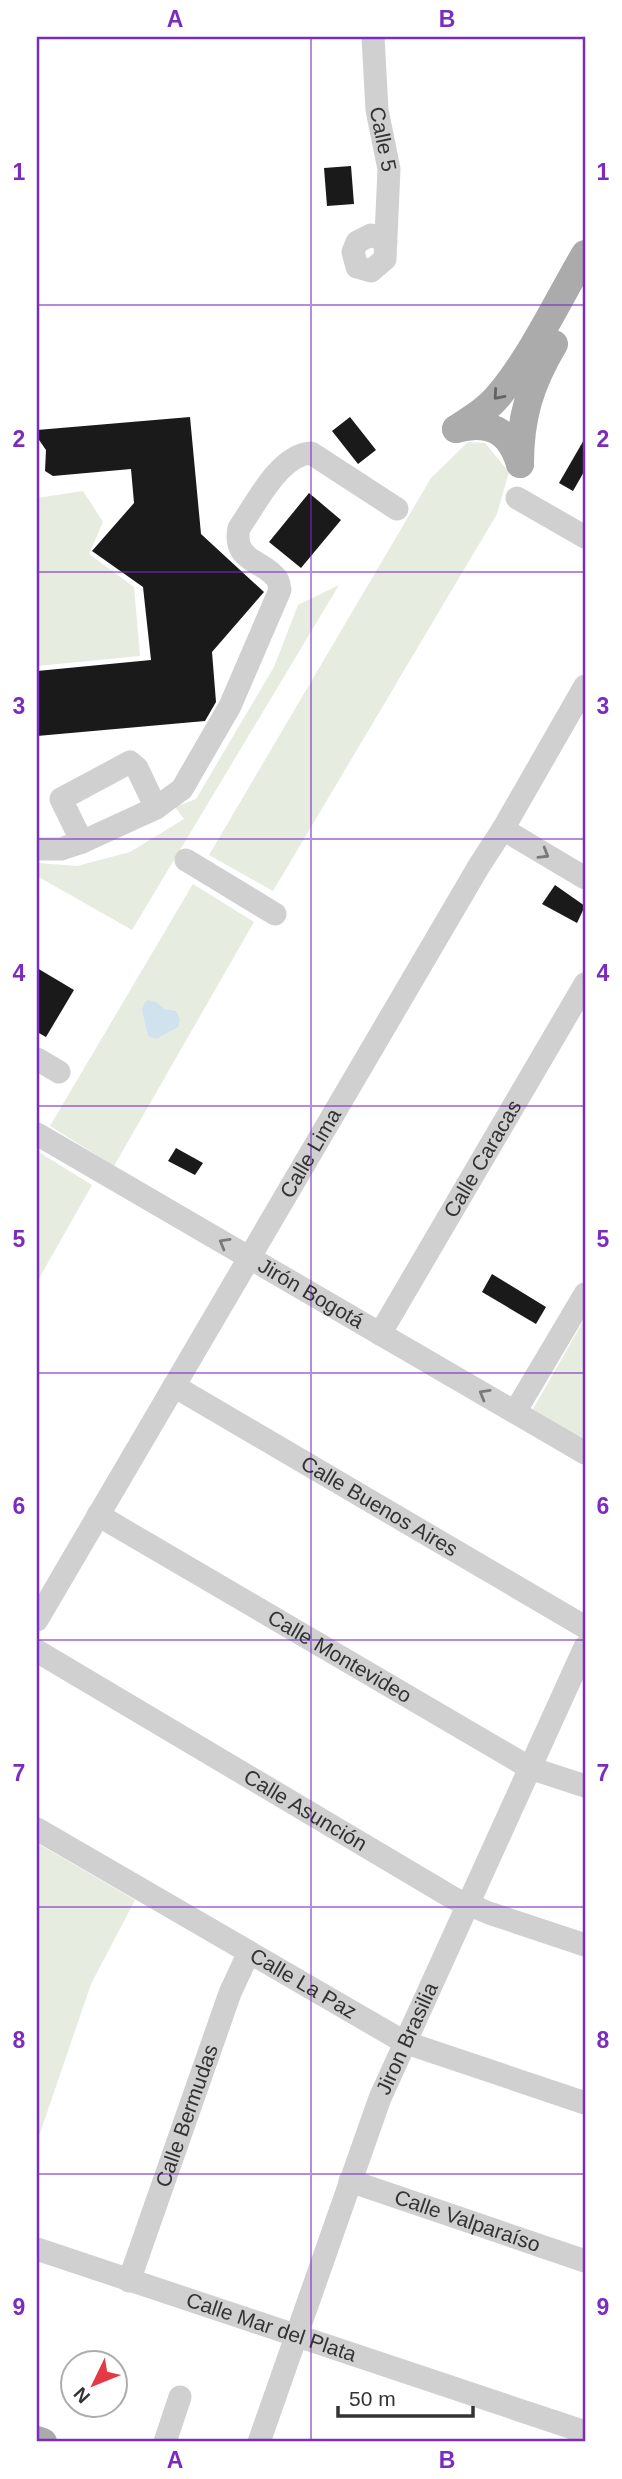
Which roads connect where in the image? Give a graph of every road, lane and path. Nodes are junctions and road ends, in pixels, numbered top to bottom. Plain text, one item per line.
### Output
1 (373, 37) edge
2 (386, 241) dead end
3 (585, 254) edge
4 (585, 291) edge
5 (517, 498) dead end
6 (397, 509) dead end
7 (585, 537) edge
8 (582, 700) edge
9 (156, 808) junction
10 (503, 830) junction
11 (82, 842) junction
12 (37, 849) edge
13 (186, 860) dead end
14 (585, 878) edge
15 (275, 914) dead end
16 (585, 984) edge
17 (37, 1059) edge
18 (60, 1072) dead end
19 (37, 1134) edge
20 (249, 1258) junction
21 (585, 1294) edge
22 (380, 1334) junction
23 (174, 1386) junction
24 (515, 1412) junction
25 (585, 1453) edge
26 (98, 1515) junction
27 (37, 1620) edge
28 (585, 1627) edge
29 (585, 1647) edge
30 (37, 1651) edge
31 (530, 1768) junction
32 (585, 1786) edge
33 (37, 1829) edge
34 (467, 1905) junction
35 (585, 1945) edge
36 (250, 1952) junction
37 (404, 2042) junction
38 (585, 2103) edge
39 (349, 2181) junction
40 (37, 2249) edge
41 (585, 2261) edge
42 (129, 2281) junction
43 (296, 2335) junction
44 (180, 2397) dead end
45 (585, 2432) edge
46 (37, 2440) edge
47 (43, 2442) edge
48 (166, 2442) edge
49 (259, 2442) edge

1 - 2 street, Calle 5
3 -> 4 main road
5 - 7 street
6 - 9 street
8 - 10 street, Calle Lima
9 - 11 street
9 - 11 street
10 -> 14 street
10 - 20 street, Calle Lima
11 - 12 street
13 - 15 street
16 - 22 street, Calle Caracas
17 - 18 street
20 -> 19 street, Jirón Bogotá
20 - 22 street, Jirón Bogotá
20 - 23 street, Calle Lima
21 - 24 street
24 -> 22 street, Jirón Bogotá
23 - 26 street, Calle Lima
23 - 28 street, Calle Buenos Aires
24 - 25 street, Jirón Bogotá
26 - 27 street, Calle Lima
26 - 31 street, Calle Montevideo
29 - 31 street, Jiron Brasilia
30 - 34 street, Calle Asunción
31 - 32 street, Calle Montevideo
31 - 34 street, Jiron Brasilia
33 - 36 street, Calle La Paz
34 - 35 street, Calle Asunción
34 - 37 street, Jiron Brasilia
36 - 37 street, Calle La Paz
36 - 42 street, Calle Bermudas
37 - 38 street, Calle La Paz
37 - 39 street, Jiron Brasilia
39 - 41 street, Calle Valparaíso
39 - 43 street, Jiron Brasilia
40 - 42 street, Calle Mar del Plata
42 - 43 street, Calle Mar del Plata
43 - 45 street, Calle Mar del Plata
43 - 49 street, Jiron Brasilia
44 - 48 street
46 - 47 main road

